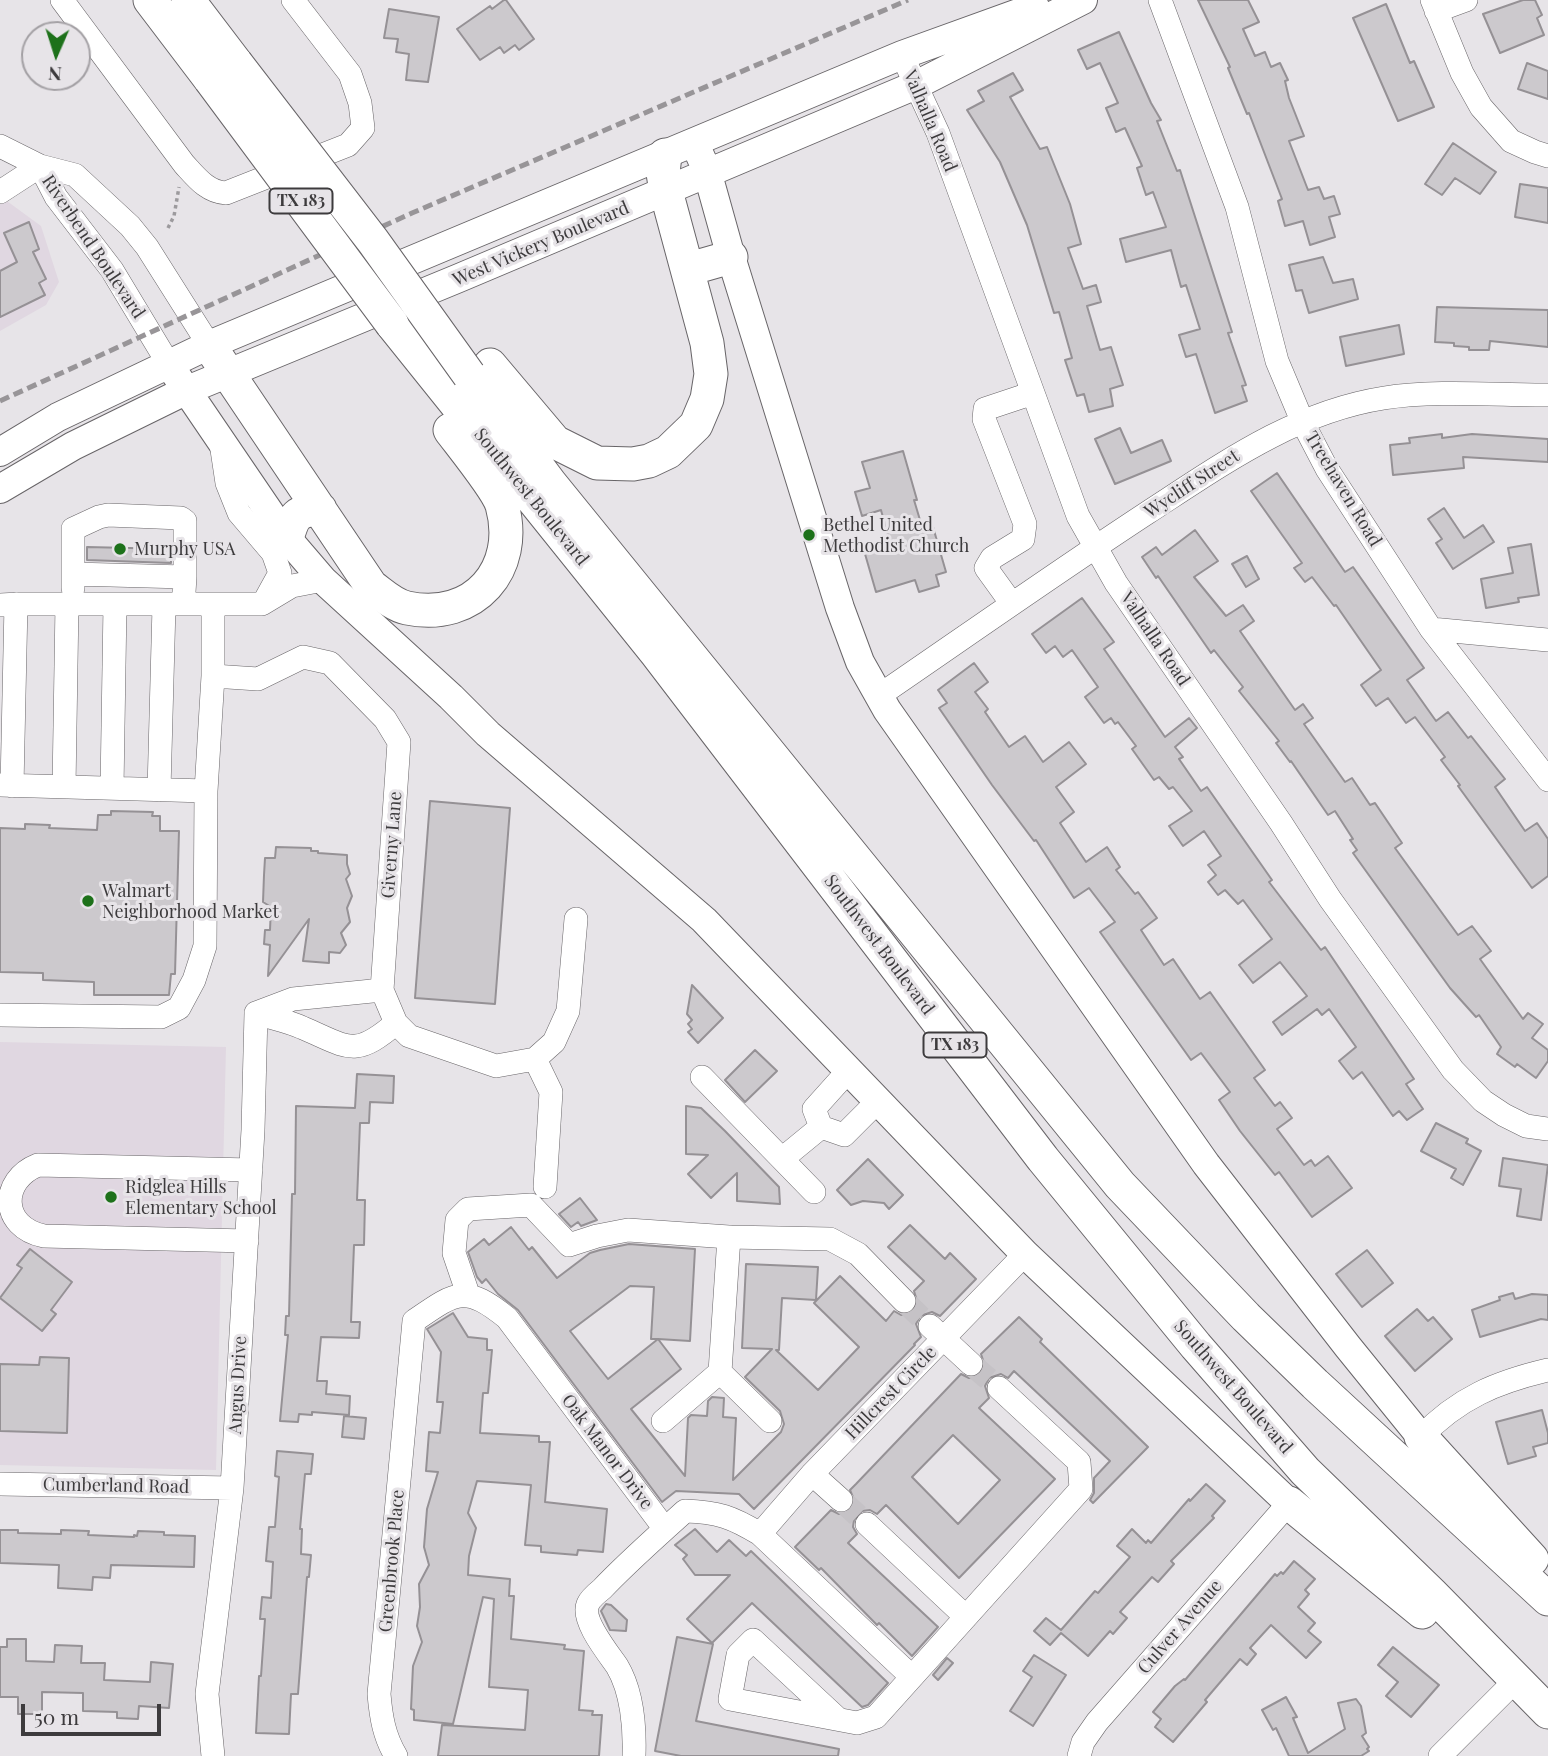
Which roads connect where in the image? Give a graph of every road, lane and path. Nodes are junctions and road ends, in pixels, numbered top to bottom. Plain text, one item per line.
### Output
1 (61, 0) edge
2 (140, 0) edge
3 (150, 0) edge
4 (188, 0) edge
5 (206, 0) edge
6 (293, 0) edge
7 (1056, 0) edge
8 (1083, 0) edge
9 (1160, 0) edge
10 (1466, 0) edge
11 (1434, 6) edge
12 (902, 55) junction
13 (214, 68) junction
14 (915, 85) junction
15 (0, 146) edge
16 (680, 149) junction
17 (1548, 156) edge
18 (40, 166) junction
19 (707, 171) junction
20 (666, 191) junction
21 (0, 192) edge
22 (731, 257) junction
23 (689, 270) junction
24 (209, 345) junction
25 (169, 363) junction
26 (480, 370) junction
27 (229, 373) junction
28 (424, 377) junction
29 (185, 391) junction
30 (1033, 393) junction
31 (1548, 396) edge
32 (1303, 422) junction
33 (221, 442) junction
34 (0, 452) edge
35 (0, 489) edge
36 (320, 509) junction
37 (287, 538) junction
38 (1095, 547) junction
39 (73, 574) junction
40 (185, 577) junction
41 (323, 580) junction
42 (70, 604) junction
43 (262, 604) junction
44 (1012, 604) junction
45 (8, 605) edge
46 (115, 605) junction
47 (174, 606) junction
48 (213, 606) junction
49 (1431, 629) junction
50 (1548, 640) edge
51 (213, 676) junction
52 (880, 695) junction
53 (1548, 780) edge
54 (6, 786) edge
55 (64, 787) junction
56 (112, 788) junction
57 (159, 790) junction
58 (206, 791) junction
59 (576, 919) dead end
60 (382, 990) junction
61 (256, 1013) junction
62 (0, 1014) edge
63 (396, 1023) junction
64 (535, 1059) junction
65 (849, 1070) junction
66 (702, 1077) dead end
67 (878, 1100) junction
68 (821, 1127) junction
69 (1548, 1129) edge
70 (782, 1159) junction
71 (251, 1170) junction
72 (545, 1187) dead end
73 (814, 1192) dead end
74 (729, 1237) junction
75 (247, 1241) junction
76 (1025, 1254) junction
77 (468, 1294) junction
78 (904, 1301) tunnel mouth
79 (936, 1333) junction
80 (971, 1364) tunnel mouth
81 (1548, 1370) edge
82 (720, 1372) junction
83 (999, 1388) tunnel mouth
84 (663, 1421) dead end
85 (770, 1421) dead end
86 (1421, 1437) junction
87 (812, 1474) junction
88 (0, 1484) edge
89 (232, 1488) junction
90 (841, 1500) tunnel mouth
91 (1289, 1503) junction
92 (867, 1524) tunnel mouth
93 (665, 1529) junction
94 (760, 1534) junction
95 (1548, 1576) edge
96 (1548, 1600) edge
97 (966, 1617) junction
98 (912, 1677) junction
99 (1511, 1685) junction
100 (1548, 1713) edge
101 (838, 1720) junction
102 (213, 1756) edge
103 (396, 1756) edge
104 (634, 1756) edge
105 (1079, 1756) edge
106 (1440, 1756) edge

1 - 6 street
2 - 13 highway
3 - 13 highway, TX 183
4 - 13 highway, TX 183
5 - 13 highway
7 - 12 main road, West Vickery Boulevard
8 - 14 main road, West Vickery Boulevard
9 - 32 street, Treehaven Road
10 - 11 street
11 - 17 street
12 - 14 street, Valhalla Road
12 - 16 main road, West Vickery Boulevard
13 - 26 highway, TX 183, bridge
13 - 28 highway, TX 183, bridge
14 - 19 main road, West Vickery Boulevard
14 - 30 street, Valhalla Road
15 - 18 street, Riverbend Boulevard
16 - 19 main road
16 - 20 highway
16 - 24 main road, West Vickery Boulevard
18 - 21 street
18 - 24 street, Riverbend Boulevard
18 - 25 street, Riverbend Boulevard
19 - 20 main road, West Vickery Boulevard
19 - 22 main road
20 - 23 highway
20 - 27 main road, West Vickery Boulevard
22 - 23 highway
22 - 52 main road
23 - 26 highway
24 - 25 main road, West Vickery Boulevard
24 - 27 highway
25 - 29 main road
25 - 34 main road, West Vickery Boulevard
26 - 96 highway, Southwest Boulevard / TX 183
27 - 29 main road, West Vickery Boulevard
27 - 36 highway
28 - 36 highway
28 - 100 highway, Southwest Boulevard / TX 183
29 - 33 main road
29 - 35 main road, West Vickery Boulevard
30 - 38 street, Valhalla Road
30 - 44 street
31 - 32 street, Wycliff Street
32 - 38 street, Wycliff Street
32 - 49 street, Treehaven Road
33 - 37 main road
33 - 43 street
36 - 37 highway
37 - 41 main road
38 - 44 street, Wycliff Street
38 - 69 street, Valhalla Road
39 - 40 street
39 - 40 street
39 - 42 street
40 - 47 street
41 - 43 street
41 - 65 main road
42 - 45 street
42 - 46 street
42 - 55 street
43 - 48 street
44 - 52 street, Wycliff Street
45 - 54 street
46 - 47 street
46 - 56 street
47 - 48 street
47 - 57 street
48 - 51 street
49 - 50 street
49 - 53 street, Treehaven Road
51 - 58 street
51 - 60 street, Giverny Lane
52 - 86 main road
54 - 55 street
55 - 56 street
56 - 57 street
57 - 58 street
58 - 62 street
59 - 64 street
60 - 61 street
60 - 63 street, Giverny Lane
61 - 63 street
61 - 71 street, Angus Drive
63 - 64 street
64 - 72 street
65 - 67 main road
65 - 68 street
66 - 70 street
67 - 68 street
67 - 76 main road
68 - 70 street
70 - 73 street
71 - 75 street, Angus Drive
71 - 75 street
74 - 77 street
74 - 78 street
74 - 82 street
75 - 89 street, Angus Drive
76 - 79 street, Hillcrest Circle
76 - 91 main road
77 - 93 street, Oak Manor Drive
77 - 103 street, Greenbrook Place
79 - 80 street
79 - 87 street, Hillcrest Circle
81 - 86 street
82 - 84 street
82 - 85 street
83 - 97 street
86 - 95 highway
87 - 90 street
87 - 94 street, Hillcrest Circle
88 - 89 street, Cumberland Road
89 - 102 street, Angus Drive
91 - 99 highway
91 - 105 street, Culver Avenue
92 - 97 street
93 - 94 street
93 - 104 street
94 - 98 street
97 - 98 street
98 - 101 street
99 - 100 highway
99 - 106 street
101 - 101 street

